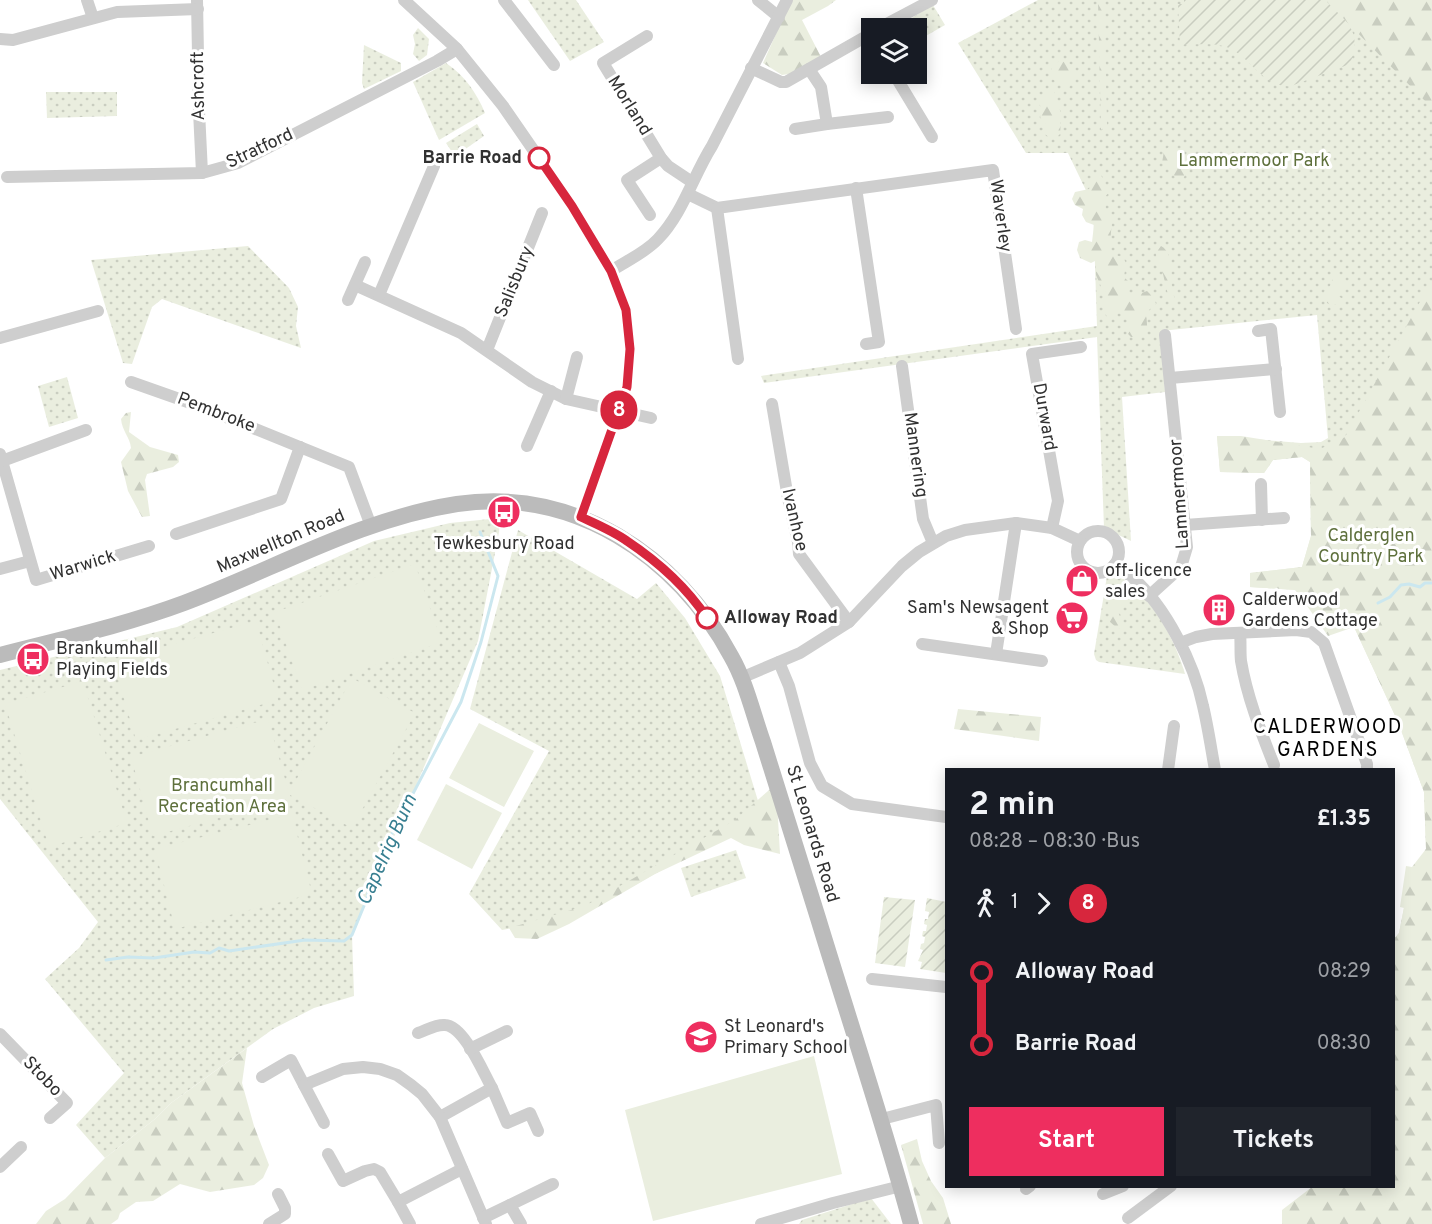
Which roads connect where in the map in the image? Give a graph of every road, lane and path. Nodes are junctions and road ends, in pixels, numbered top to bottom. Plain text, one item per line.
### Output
1 (87, 0) edge
2 (404, 0) edge
3 (504, 0) edge
4 (758, 0) edge
5 (787, 0) edge
6 (932, 0) edge
7 (197, 4) edge
8 (779, 17) junction
9 (93, 18) junction
10 (900, 18) edge
11 (647, 36) dead end
12 (0, 39) edge
13 (861, 40) edge
14 (457, 49) junction
15 (554, 64) dead end
16 (751, 68) junction
17 (809, 69) junction
18 (900, 84) edge
19 (888, 117) dead end
20 (827, 124) junction
21 (795, 129) dead end
22 (932, 136) dead end
23 (661, 158) junction
24 (434, 166) dead end
25 (202, 173) junction
26 (8, 177) dead end
27 (690, 188) junction
28 (856, 188) junction
29 (717, 208) junction
30 (542, 213) dead end
31 (650, 214) dead end
32 (365, 262) dead end
33 (611, 271) junction
34 (355, 285) junction
35 (379, 295) junction
36 (348, 300) dead end
37 (98, 311) dead end
38 (1016, 329) dead end
39 (1258, 331) dead end
40 (1165, 334) dead end
41 (0, 338) edge
42 (866, 344) dead end
43 (1081, 347) dead end
44 (488, 350) junction
45 (576, 357) dead end
46 (738, 359) dead end
47 (903, 366) dead end
48 (1276, 369) junction
49 (1170, 378) junction
50 (131, 382) dead end
51 (550, 391) junction
52 (566, 399) junction
53 (772, 404) dead end
54 (619, 412) junction
55 (1280, 412) dead end
56 (651, 418) dead end
57 (86, 430) dead end
58 (527, 446) dead end
59 (300, 447) junction
60 (1, 457) edge
61 (1261, 484) dead end
62 (581, 517) junction
63 (1284, 518) dead end
64 (1262, 520) junction
65 (1016, 523) junction
66 (1185, 525) junction
67 (371, 526) junction
68 (1052, 528) junction
69 (176, 534) dead end
70 (1080, 541) junction
71 (933, 543) junction
72 (149, 546) dead end
73 (30, 561) junction
74 (1114, 565) junction
75 (0, 569) edge
76 (1149, 596) junction
77 (849, 622) junction
78 (1240, 633) junction
79 (1180, 643) junction
80 (922, 644) dead end
81 (996, 654) junction
82 (0, 655) edge
83 (1042, 661) dead end
84 (779, 662) junction
85 (741, 678) junction
86 (1174, 726) dead end
87 (1274, 765) dead end
88 (1168, 768) edge
89 (1215, 768) edge
90 (1368, 768) edge
91 (945, 817) edge
92 (872, 979) dead end
93 (945, 987) edge
94 (507, 1031) dead end
95 (418, 1033) dead end
96 (0, 1034) edge
97 (471, 1049) junction
98 (262, 1077) dead end
99 (304, 1085) junction
100 (492, 1088) junction
101 (941, 1106) edge
102 (440, 1117) junction
103 (50, 1118) dead end
104 (882, 1119) junction
105 (324, 1123) dead end
106 (537, 1131) dead end
107 (939, 1143) dead end
108 (21, 1147) dead end
109 (328, 1154) dead end
110 (1, 1165) edge
111 (462, 1169) junction
112 (553, 1184) dead end
113 (901, 1186) junction
114 (1118, 1188) edge
115 (1168, 1188) edge
116 (278, 1194) dead end
117 (1103, 1194) dead end
118 (398, 1202) junction
119 (510, 1205) junction
120 (1128, 1218) dead end
121 (485, 1221) edge
122 (269, 1224) edge
123 (410, 1224) edge
124 (521, 1224) edge
125 (760, 1224) edge
126 (911, 1224) edge

1 - 9 street
2 - 14 street
3 - 15 street
4 - 8 street
5 - 8 street
6 - 10 street
7 - 9 street
7 - 25 street, Ashcroft
8 - 16 street
9 - 12 street
11 - 23 street, Morland
13 - 17 street
14 - 25 street, Stratford
14 - 33 street
16 - 17 street
16 - 27 street
17 - 20 street
18 - 22 street
19 - 20 street
20 - 21 street
23 - 27 street, Morland
23 - 31 street
24 - 35 street
25 - 26 street, Stratford
27 - 29 street
27 - 33 street
28 - 29 street, Waverley
28 - 38 street, Waverley
28 - 42 street
29 - 46 street
30 - 44 street, Salisbury
32 - 34 street
33 - 54 street
34 - 35 street
34 - 36 street
35 - 44 street
37 - 41 street
39 - 48 street
40 - 49 street, Lammermoor
43 - 68 street, Durward
44 - 51 street
45 - 52 street
47 - 71 street, Mannering
48 - 49 street
48 - 55 street
49 - 66 street, Lammermoor
50 - 59 street, Pembroke
51 - 52 street
51 - 58 street
52 - 54 street
53 - 77 street, Ivanhoe
54 - 56 street
54 - 62 street
57 - 60 street, Warwick
59 - 67 street, Pembroke
59 - 69 street
60 - 73 street, Warwick
61 - 64 street
62 - 67 street, Maxwellton Road
62 - 85 street, St Leonards Road
63 - 64 street
64 - 66 street
65 - 68 street
65 - 71 street
65 - 81 street
66 - 76 street, Lammermoor
67 - 82 street, Maxwellton Road
68 - 70 street
70 - 74 street
70 - 74 street
71 - 77 street
72 - 73 street, Warwick
73 - 75 street, Warwick
74 - 76 street
76 - 79 street
77 - 84 street
78 - 79 street
78 - 87 street
78 - 90 street
79 - 89 street
80 - 81 street
81 - 83 street
84 - 85 street
84 - 91 street
85 - 104 street, St Leonards Road
86 - 88 street
92 - 93 street
94 - 97 street
95 - 97 street
96 - 103 street, Stobo
97 - 100 street
98 - 99 street
99 - 102 street
99 - 105 street
100 - 102 street
100 - 106 street
101 - 104 street
101 - 107 street
102 - 111 street
104 - 113 street, St Leonards Road
108 - 110 street
109 - 118 street
111 - 118 street
111 - 121 street
112 - 119 street
113 - 125 street
113 - 126 street, St Leonards Road
114 - 117 street
115 - 120 street
116 - 122 street
118 - 123 street
119 - 121 street
119 - 124 street

